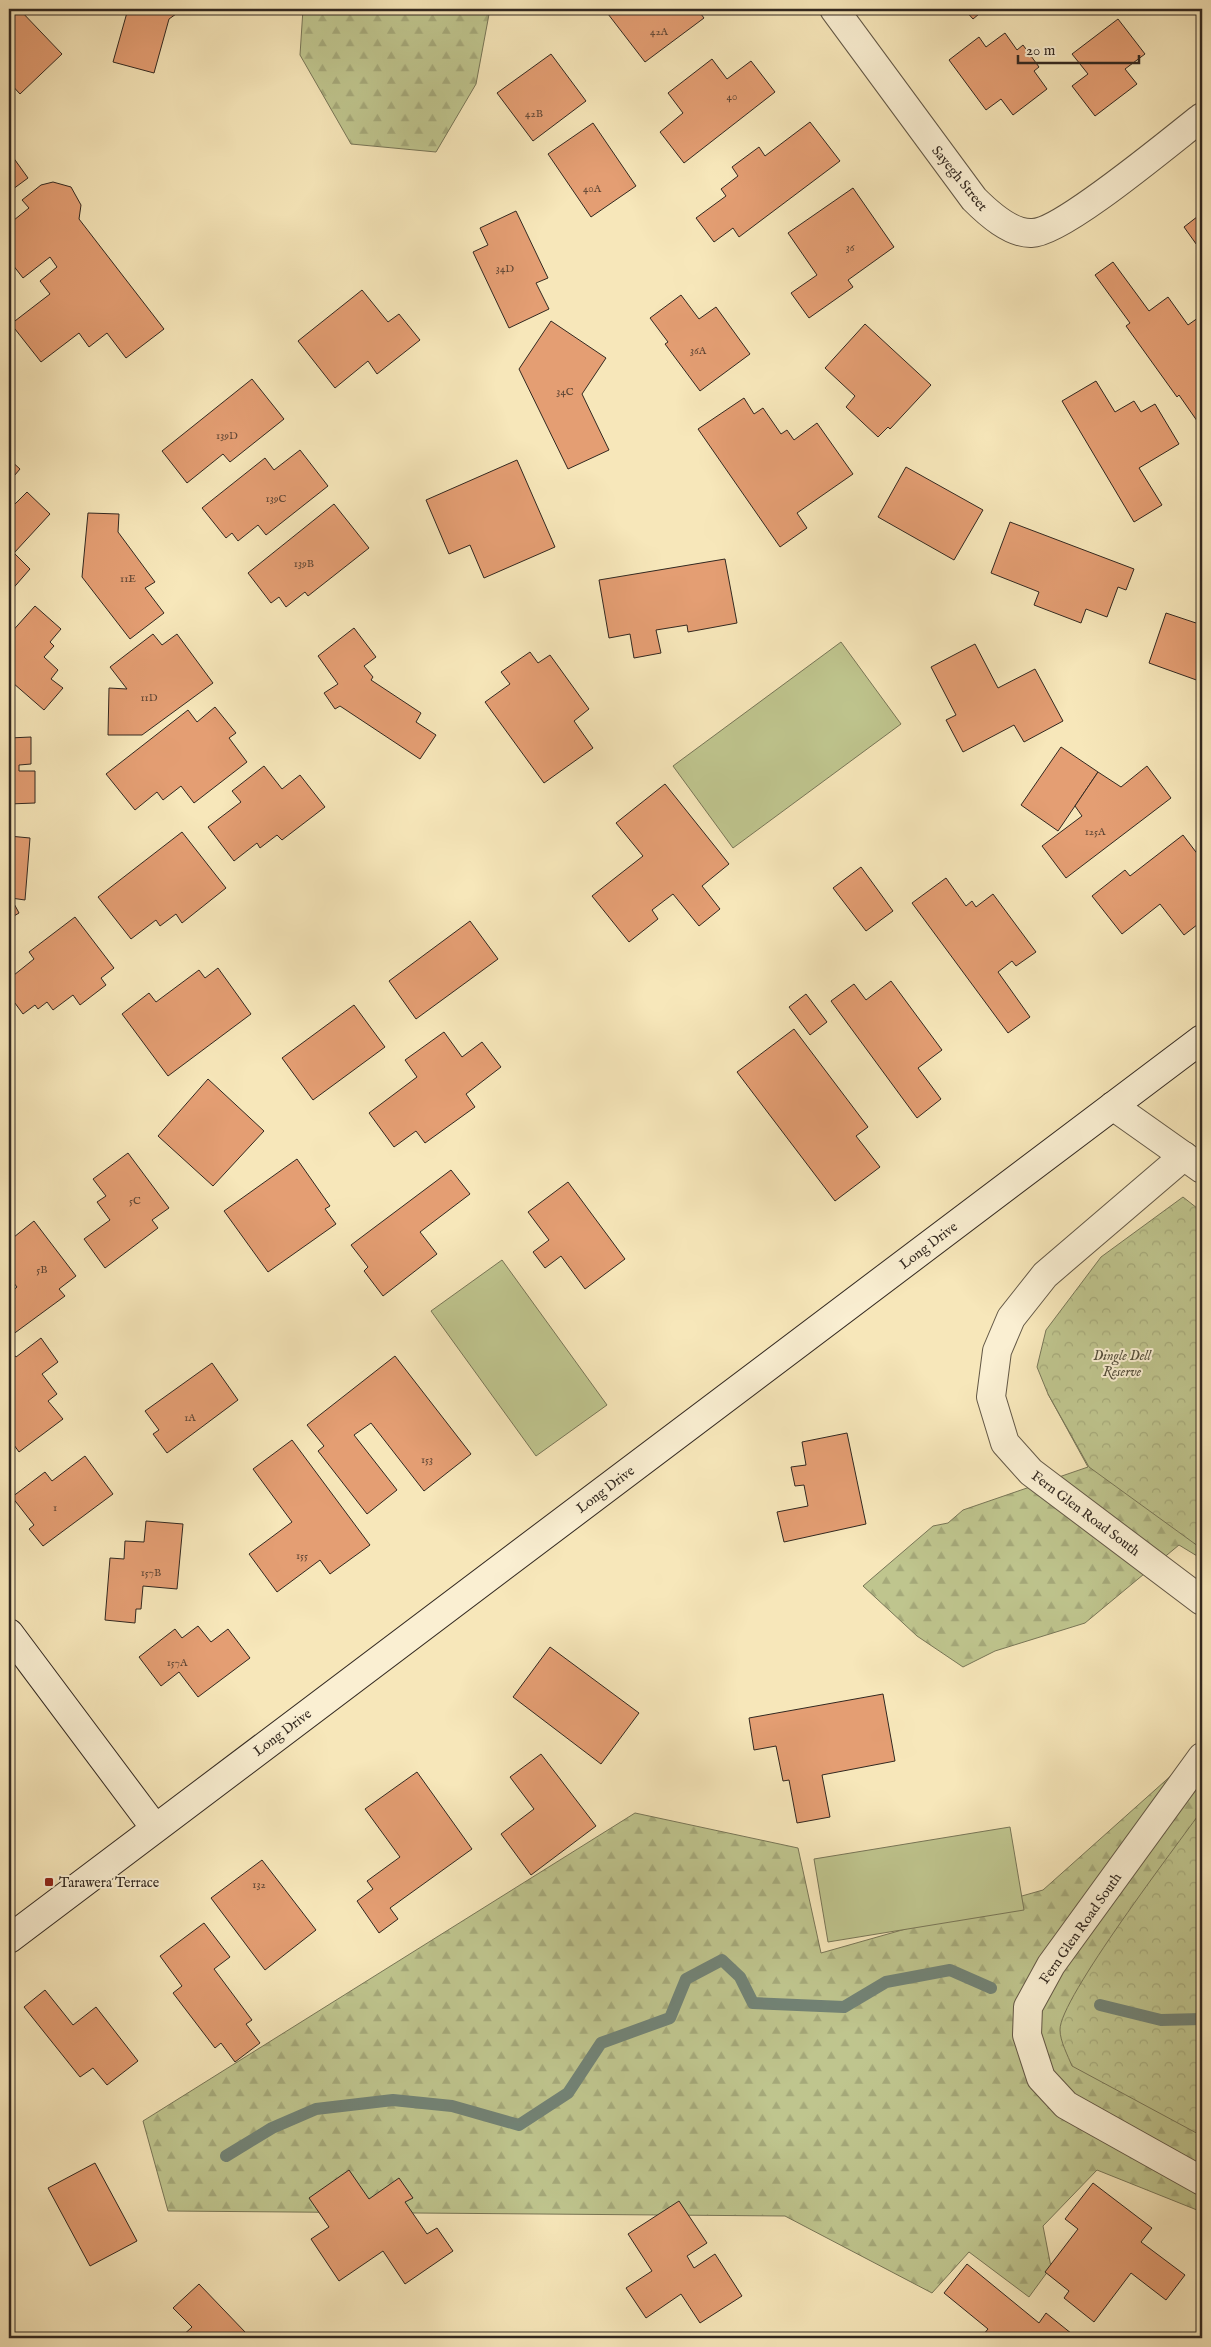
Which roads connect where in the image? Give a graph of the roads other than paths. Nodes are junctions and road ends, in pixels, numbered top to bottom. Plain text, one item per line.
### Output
1 (834, 9) edge
2 (1202, 117) edge
3 (1202, 1039) edge
4 (1113, 1106) junction
5 (1193, 1162) edge
6 (1202, 1601) edge
7 (9, 1633) edge
8 (1202, 1757) edge
9 (155, 1828) junction
10 (9, 1939) edge
11 (1202, 2181) edge

1 - 2 street, Sayegh Street
3 - 4 street, Long Drive
4 - 5 street
4 - 9 street, Long Drive
5 - 6 street, Fern Glen Road South
7 - 9 street
8 - 11 street, Fern Glen Road South
9 - 10 street, Long Drive

